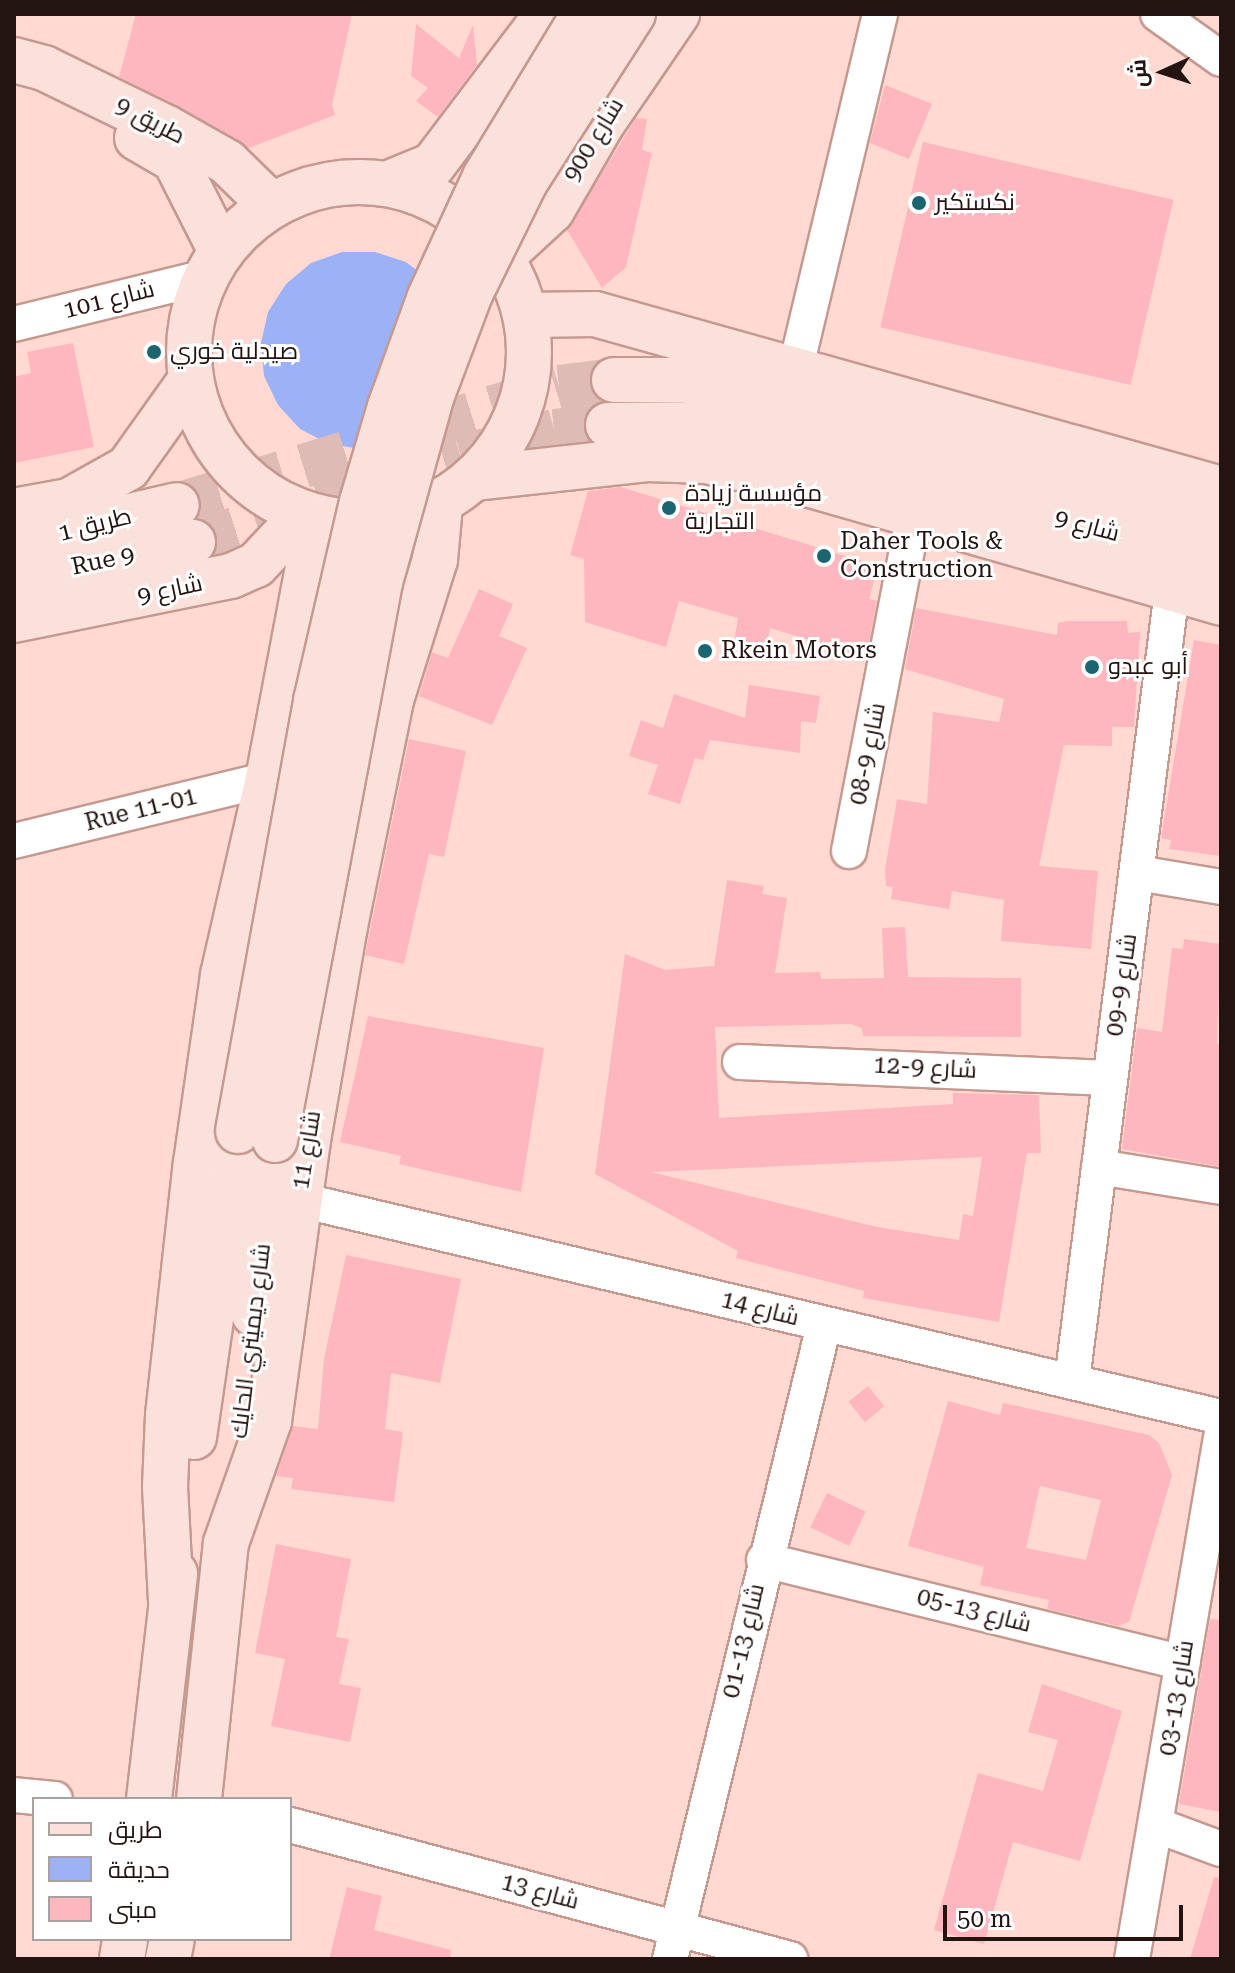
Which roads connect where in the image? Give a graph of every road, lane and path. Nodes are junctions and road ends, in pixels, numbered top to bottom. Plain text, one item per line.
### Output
1 (547, 14) edge
2 (584, 14) edge
3 (633, 14) edge
4 (677, 14) edge
5 (880, 14) edge
6 (1158, 14) edge
7 (1221, 59) edge
8 (14, 60) edge
9 (14, 84) edge
10 (394, 181) junction
11 (271, 205) junction
12 (501, 257) junction
13 (213, 264) junction
14 (526, 315) junction
15 (14, 324) edge
16 (795, 371) junction
17 (614, 380) tunnel mouth
18 (190, 381) junction
19 (608, 425) tunnel mouth
20 (476, 478) junction
21 (1221, 489) edge
22 (440, 505) junction
23 (14, 511) edge
24 (914, 515) junction
25 (310, 517) junction
26 (185, 524) joint
27 (1221, 527) edge
28 (14, 543) edge
29 (1221, 562) edge
30 (14, 580) edge
31 (1172, 590) junction
32 (1221, 603) edge
33 (14, 620) edge
34 (268, 779) junction
35 (14, 841) edge
36 (849, 851) dead end
37 (1138, 873) junction
38 (1221, 887) edge
39 (740, 1062) dead end
40 (1109, 1078) junction
41 (257, 1135) junction
42 (1099, 1167) junction
43 (1221, 1187) edge
44 (300, 1200) junction
45 (824, 1325) junction
46 (1072, 1381) junction
47 (1221, 1417) edge
48 (1221, 1437) edge
49 (226, 1543) junction
50 (764, 1560) junction
51 (171, 1601) junction
52 (1183, 1663) junction
53 (14, 1795) edge
54 (34, 1797) edge
55 (149, 1797) edge
56 (199, 1797) edge
57 (1156, 1825) junction
58 (292, 1826) edge
59 (1221, 1849) edge
60 (673, 1943) edge
61 (790, 1959) edge
62 (1132, 1959) edge

1 - 10 street
2 - 41 street, bridge
3 - 41 street, bridge
4 - 12 street, شارع 900
5 - 16 street
6 - 7 street
8 - 11 street, طريق 9
9 - 13 street, طريق 9
10 - 11 street
10 - 12 street
11 - 13 street
12 - 14 street
13 - 15 street, شارع 101
13 - 18 street
14 - 16 street
14 - 20 street
16 - 21 street
17 - 27 street
18 - 23 street
18 - 25 street
19 - 29 street, شارع 9
20 - 22 street
20 - 24 street
22 - 25 street
22 - 44 street, شارع 11
24 - 31 street
24 - 36 street, شارع 9-08
25 - 33 street, شارع 9
25 - 34 street
26 - 28 street, طريق 1
26 - 30 street, Rue 9
31 - 32 street
31 - 37 street, شارع 9-09
34 - 35 street, Rue 11-01
34 - 51 street
37 - 38 street
37 - 40 street, شارع 9-09
39 - 40 street, شارع 9-12
40 - 42 street, شارع 9-09
41 - 49 street, شارع ديميتري الحايك
41 - 51 street
42 - 43 street
42 - 46 street, شارع 9-09
44 - 45 street, شارع 14
44 - 49 street, شارع 11
45 - 46 street, شارع 14
45 - 50 street, شارع 13-01
46 - 47 street, شارع 14
48 - 52 street, شارع 13-03
49 - 56 street, شارع 11
50 - 52 street, شارع 13-05
50 - 60 street, شارع 13-01
51 - 55 street
52 - 57 street, شارع 13-03
53 - 54 street
57 - 59 street
57 - 62 street, شارع 13-03
58 - 60 street, شارع 13
60 - 61 street, شارع 13

